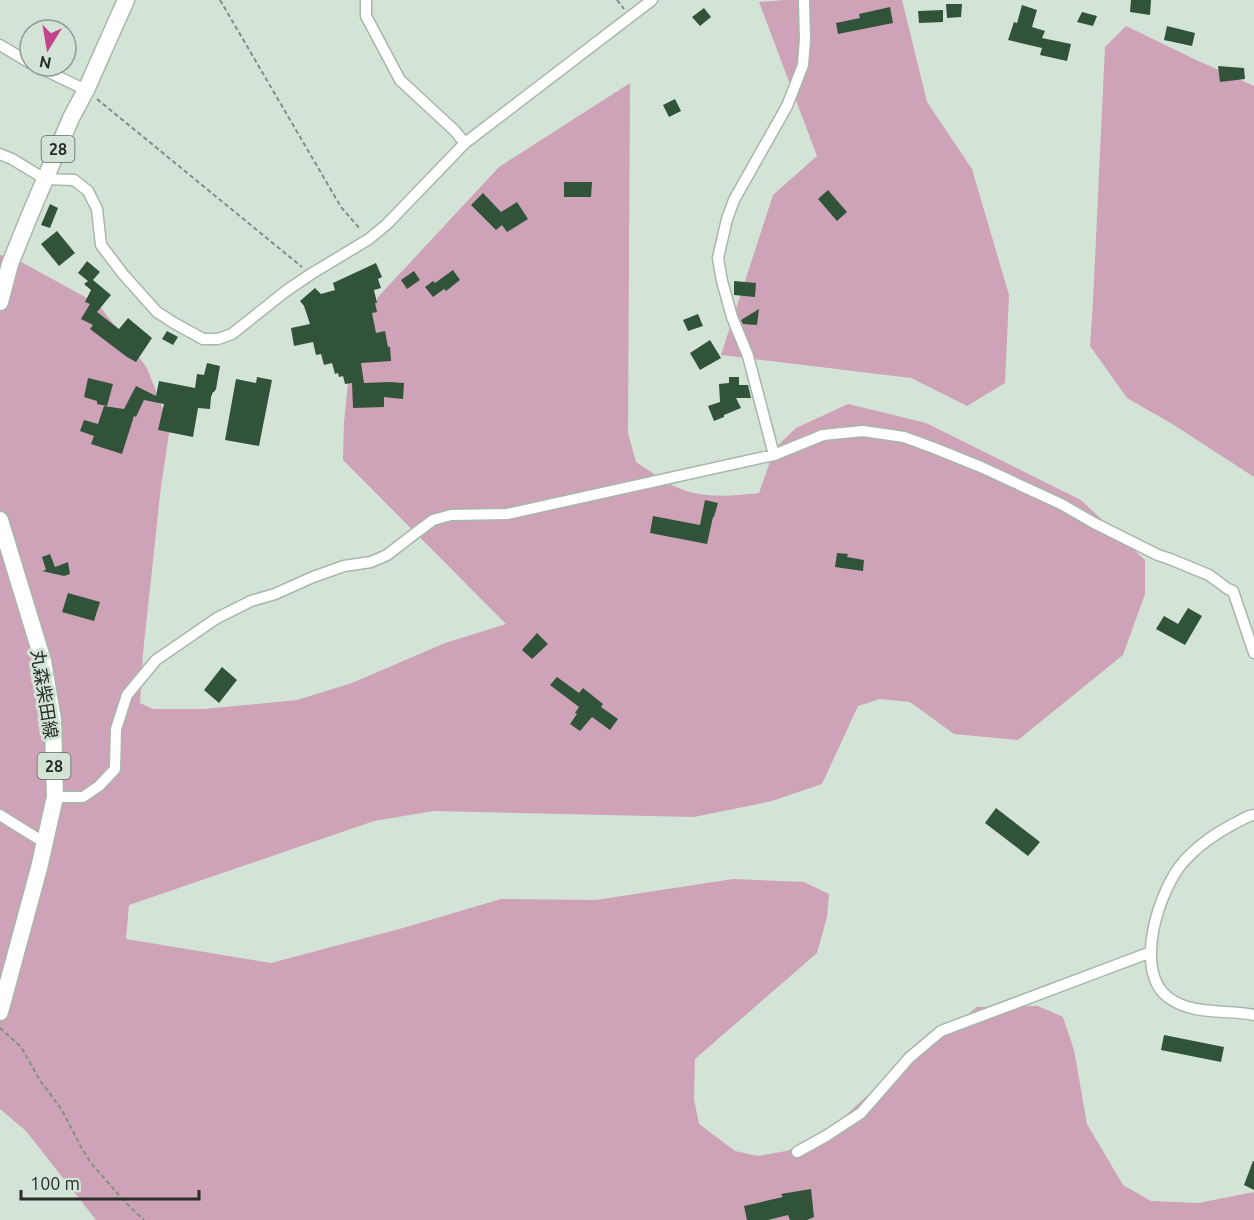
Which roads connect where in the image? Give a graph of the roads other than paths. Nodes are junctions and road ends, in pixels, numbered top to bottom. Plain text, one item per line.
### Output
1 (126, 0) edge
2 (366, 0) edge
3 (652, 0) edge
4 (804, 0) edge
5 (0, 45) edge
6 (18, 56) edge
7 (61, 78) edge
8 (86, 90) junction
9 (465, 143) junction
10 (0, 154) edge
11 (45, 179) junction
12 (0, 302) edge
13 (774, 455) junction
14 (0, 520) edge
15 (1254, 653) edge
16 (55, 797) junction
17 (0, 815) edge
18 (1254, 815) edge
19 (45, 843) junction
20 (1151, 952) junction
21 (0, 1012) edge
22 (1254, 1015) edge
23 (797, 1152) dead end

1 - 8 main road, 28
2 - 9 street
3 - 9 street
4 - 13 street
5 - 6 street
7 - 8 street
8 - 11 main road, 28
9 - 11 street
10 - 11 street
11 - 12 main road, 28
13 - 15 street
13 - 16 street
14 - 16 main road, 丸森柴田線 / 28
16 - 19 main road, 丸森柴田線 / 28
17 - 19 street
18 - 20 street
19 - 21 main road, 丸森柴田線 / 28
20 - 22 street
20 - 23 street

